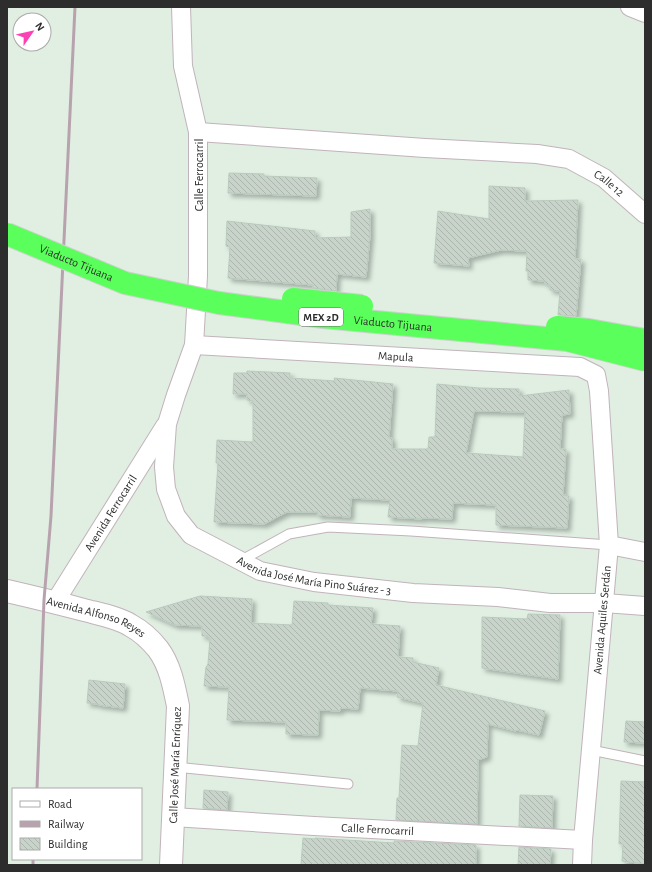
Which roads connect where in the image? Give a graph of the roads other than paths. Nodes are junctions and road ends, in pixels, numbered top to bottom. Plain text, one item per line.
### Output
1 (181, 7) edge
2 (630, 7) edge
3 (645, 13) edge
4 (198, 132) junction
5 (645, 214) edge
6 (7, 224) edge
7 (7, 234) edge
8 (645, 340) edge
9 (194, 345) junction
10 (645, 360) edge
11 (596, 375) joint
12 (167, 424) junction
13 (609, 545) junction
14 (645, 552) edge
15 (240, 561) junction
16 (7, 591) edge
17 (55, 602) junction
18 (604, 603) junction
19 (645, 606) edge
20 (168, 667) joint
21 (591, 750) junction
22 (645, 761) edge
23 (175, 767) junction
24 (348, 784) dead end
25 (173, 817) junction
26 (583, 840) junction
27 (171, 865) edge
28 (582, 865) edge

1 - 4 street, Calle Ferrocarril
2 - 3 street
4 - 5 street, Calle 12
4 - 9 street, Calle Ferrocarril
6 - 8 highway, Viaducto Tijuana / MEX 2D, bridge
7 - 10 highway, Viaducto Tijuana / MEX 2D, bridge
9 - 11 street, Mapula
9 - 12 street, Avenida José María Pino Suárez - 3
11 - 13 street, Avenida Aquiles Serdán
12 - 15 street, Avenida José María Pino Suárez - 3
12 - 17 street, Avenida Ferrocarril
13 - 14 street
13 - 15 lane
13 - 18 street, Avenida Aquiles Serdán
15 - 18 street, Avenida José María Pino Suárez - 3
16 - 17 street, Avenida Alfonso Reyes
17 - 20 street, Avenida Alfonso Reyes
18 - 19 street, Avenida José María Pino Suárez - 3
18 - 21 street, Avenida Aquiles Serdán
20 - 23 street, Calle José María Enríquez
21 - 22 lane
21 - 26 street, Avenida Aquiles Serdán
23 - 24 lane
23 - 25 street, Calle José María Enríquez
25 - 26 street, Calle Ferrocarril
25 - 27 street, Calle José María Enríquez
26 - 28 street, Avenida Aquiles Serdán

